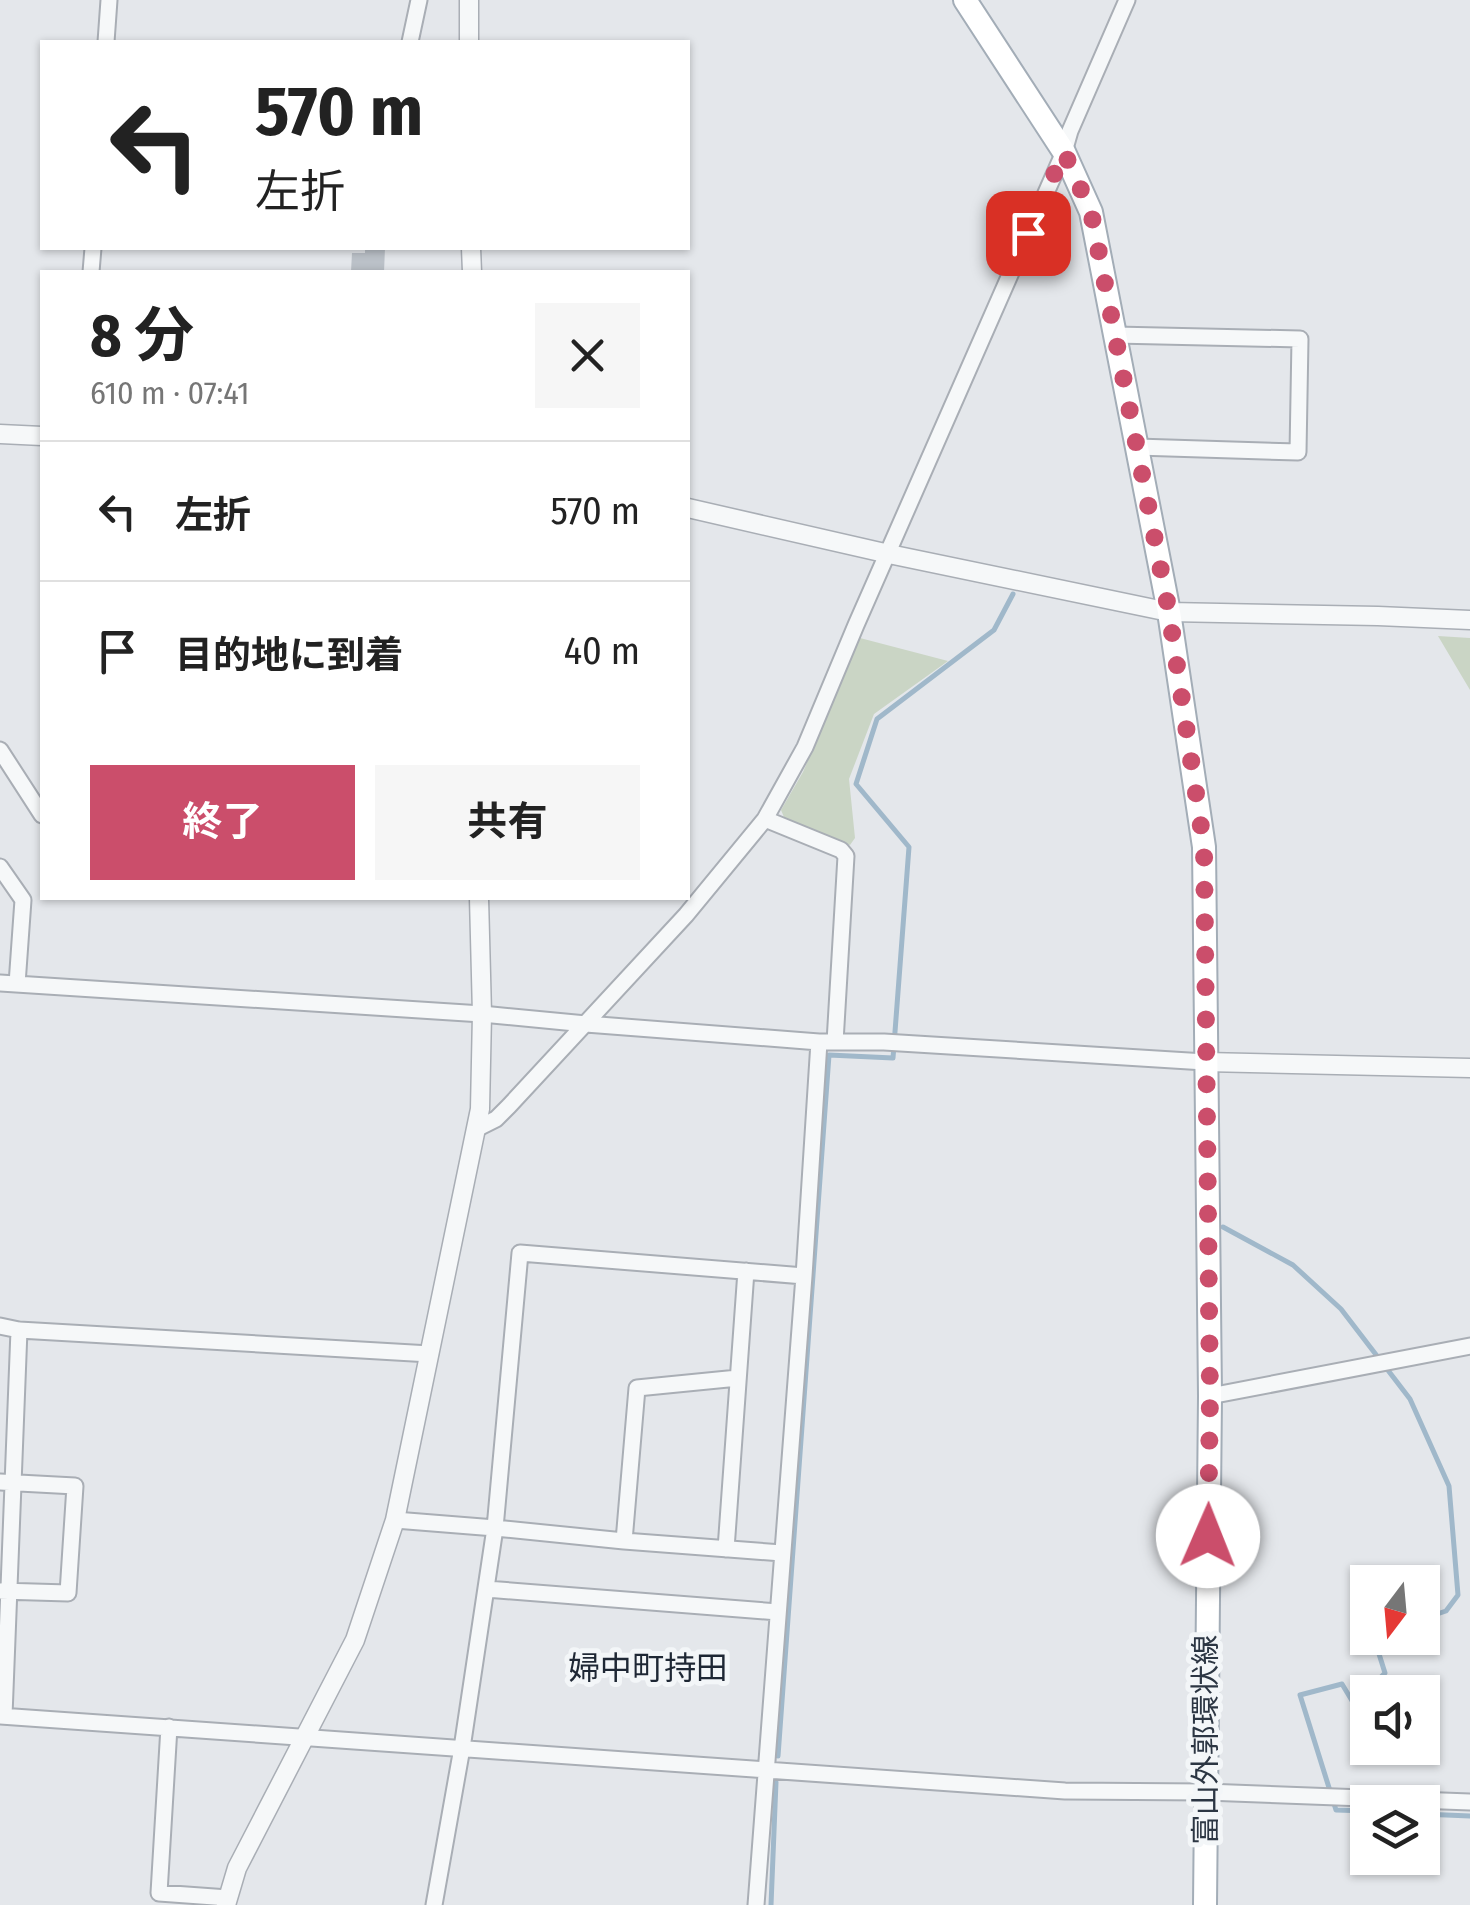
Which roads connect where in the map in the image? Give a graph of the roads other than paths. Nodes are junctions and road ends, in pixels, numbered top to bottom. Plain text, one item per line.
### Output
1 (108, 0) edge
2 (419, 0) edge
3 (468, 0) edge
4 (965, 0) edge
5 (1127, 0) edge
6 (106, 40) edge
7 (410, 40) edge
8 (469, 40) edge
9 (1064, 152) junction
10 (1115, 335) junction
11 (0, 434) edge
12 (40, 436) edge
13 (1136, 447) junction
14 (690, 508) edge
15 (889, 554) junction
16 (1169, 612) junction
17 (1470, 620) edge
18 (0, 750) edge
19 (40, 812) edge
20 (765, 819) junction
21 (0, 867) edge
22 (479, 900) edge
23 (8, 983) edge
24 (482, 1014) junction
25 (586, 1024) junction
26 (827, 1042) junction
27 (1205, 1062) junction
28 (1470, 1068) edge
29 (476, 1129) junction
30 (746, 1271) junction
31 (804, 1276) junction
32 (0, 1326) edge
33 (18, 1330) junction
34 (1470, 1346) edge
35 (430, 1354) junction
36 (738, 1378) junction
37 (1210, 1396) junction
38 (8, 1405) edge
39 (6, 1483) edge
40 (395, 1520) junction
41 (494, 1528) junction
42 (624, 1541) junction
43 (726, 1549) junction
44 (782, 1553) junction
45 (486, 1589) junction
46 (4, 1591) edge
47 (778, 1612) junction
48 (2, 1716) edge
49 (169, 1727) junction
50 (304, 1736) junction
51 (462, 1748) junction
52 (765, 1770) junction
53 (1206, 1792) junction
54 (1470, 1802) edge
55 (227, 1902) edge
56 (434, 1905) edge
57 (756, 1905) edge
58 (1205, 1905) edge

1 - 6 street
2 - 7 street
3 - 8 street
4 - 9 main road, 富山外郭環状線
5 - 9 street
9 - 10 main road, 富山外郭環状線
9 - 15 street
10 - 13 main road, 富山外郭環状線
10 - 13 street
11 - 12 street
13 - 16 main road, 富山外郭環状線
14 - 15 street
15 - 16 street
15 - 20 street
16 - 17 street
16 - 27 main road, 富山外郭環状線
18 - 19 street
20 - 25 street
20 - 26 street
21 - 23 street
22 - 24 street
23 - 24 street
24 - 25 street
24 - 29 street
25 - 26 street
25 - 29 street
26 - 27 street
26 - 31 street
27 - 28 street
27 - 37 main road, 富山外郭環状線
29 - 35 street
30 - 31 street
30 - 36 street
30 - 41 street
31 - 44 street
32 - 33 street
33 - 35 street
33 - 38 street
34 - 37 street
35 - 40 street
36 - 42 street
36 - 43 street
37 - 53 main road, 富山外郭環状線
38 - 39 street
39 - 46 street
39 - 46 street
40 - 41 street
40 - 50 street
41 - 42 street
41 - 45 street
42 - 43 street
43 - 44 street
44 - 47 street
45 - 47 street
45 - 51 street
46 - 48 street
47 - 52 street
48 - 49 street
49 - 50 street
49 - 55 street
50 - 51 street
50 - 55 street
51 - 52 street
51 - 56 street
52 - 53 street
52 - 57 street
53 - 54 street
53 - 58 main road, 富山外郭環状線

